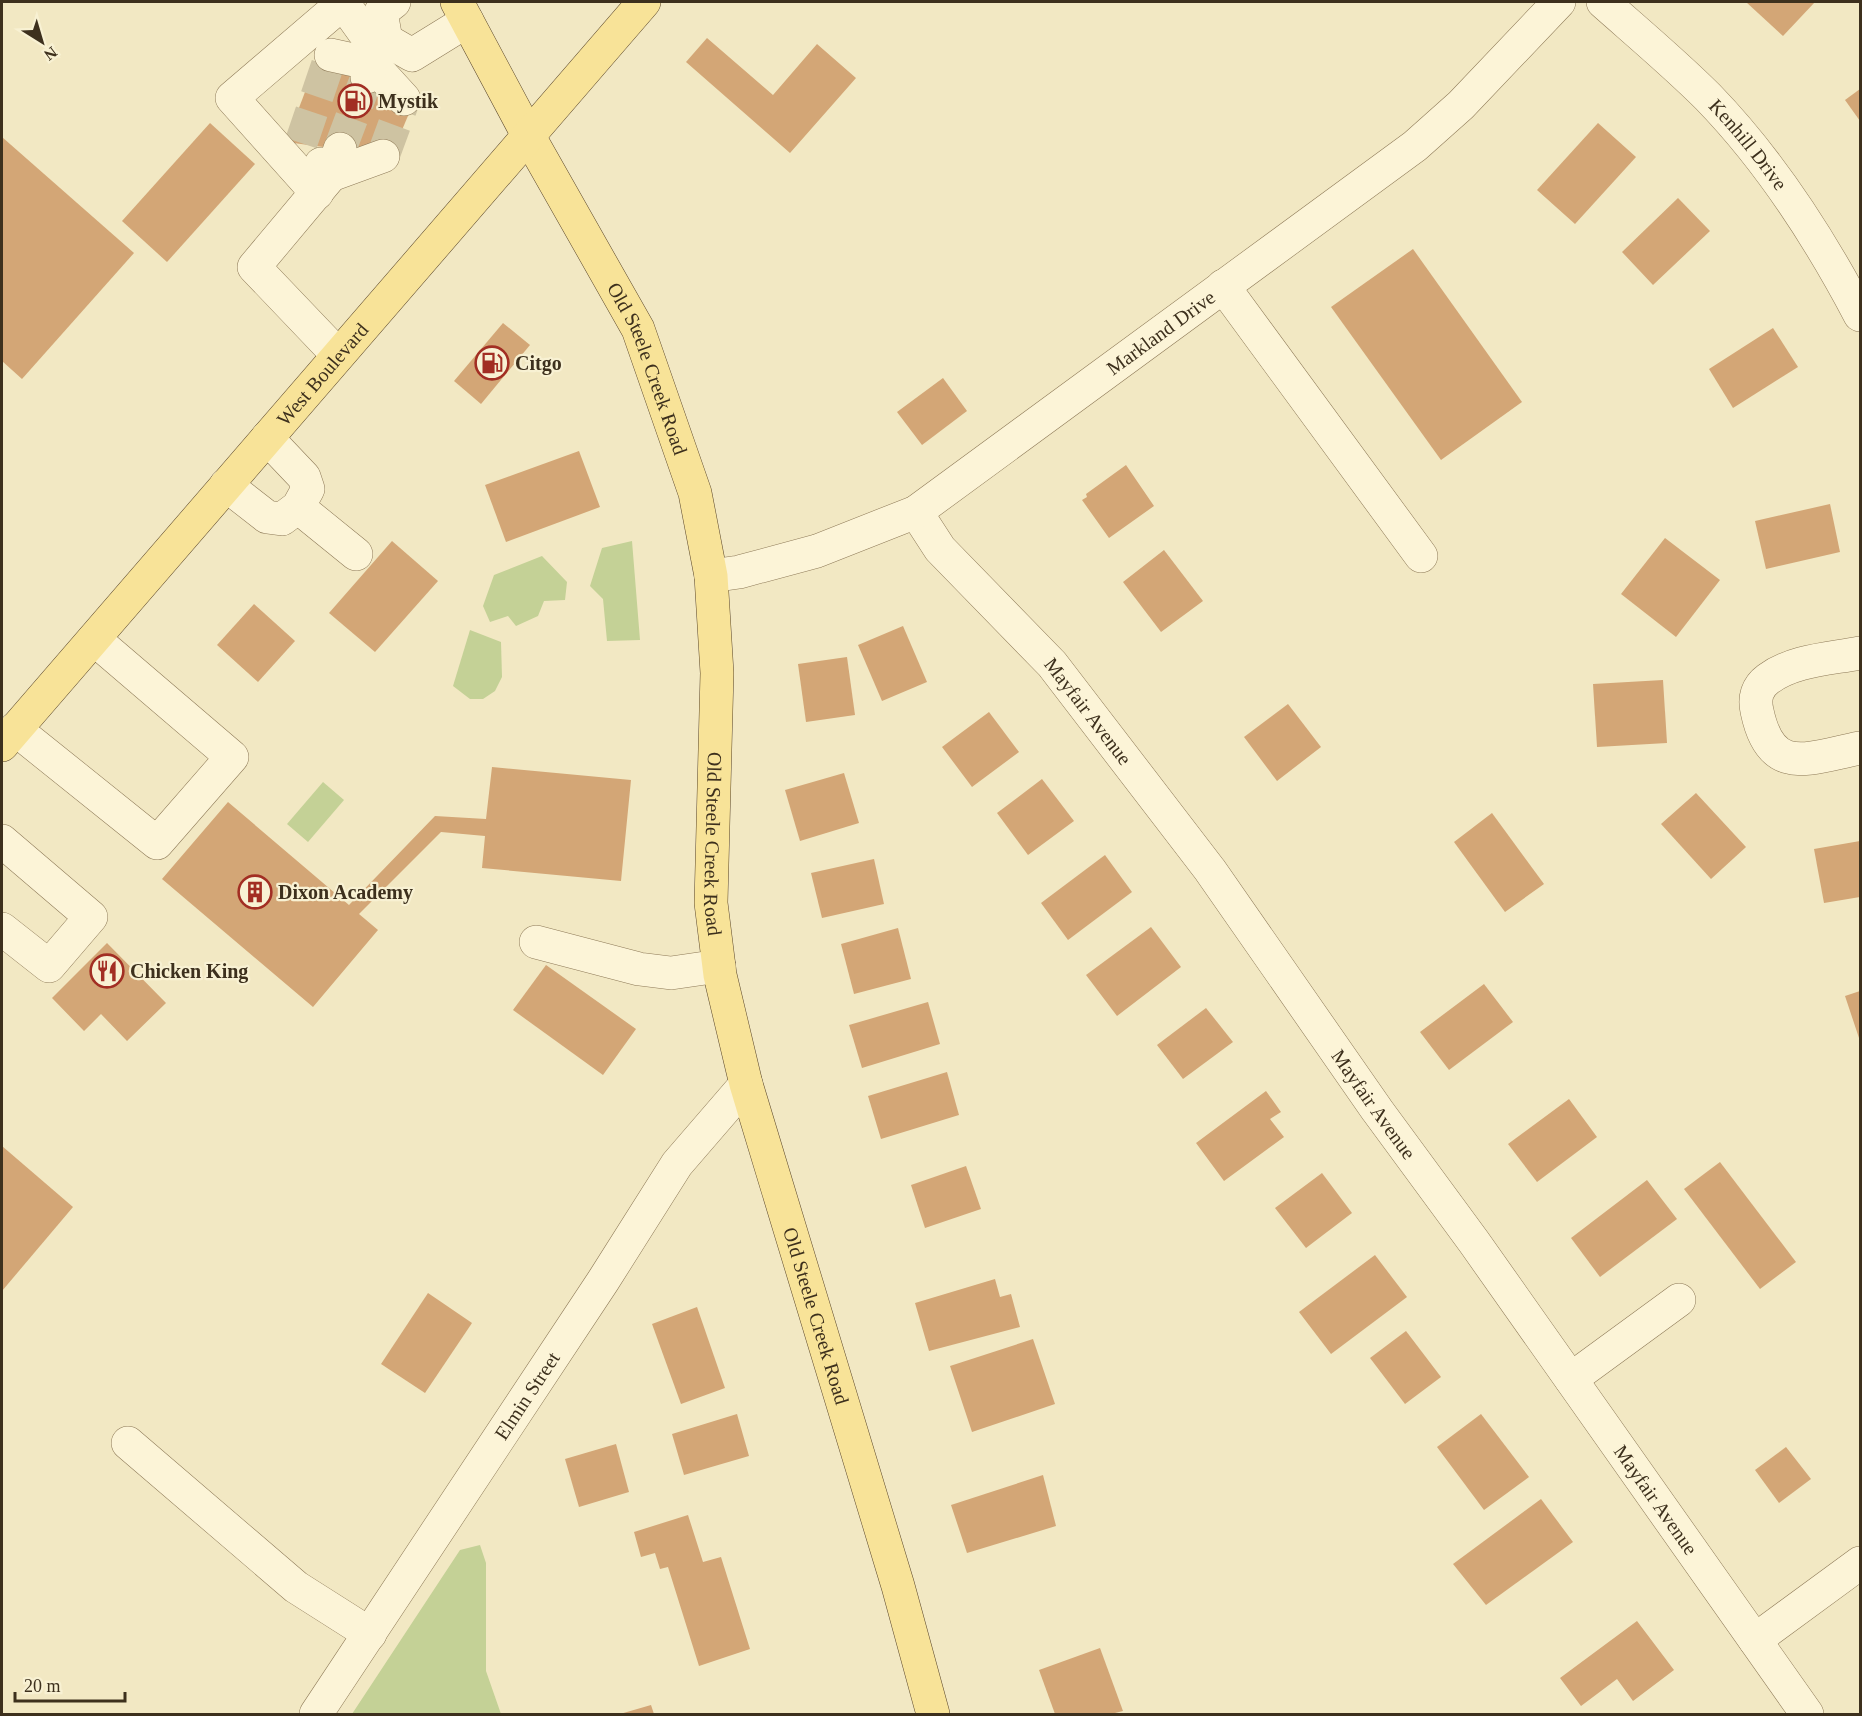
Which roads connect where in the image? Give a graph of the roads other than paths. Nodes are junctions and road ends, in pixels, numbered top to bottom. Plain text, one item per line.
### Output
1 (394, 2) edge
2 (644, 2) edge
3 (1559, 2) edge
4 (1603, 2) edge
5 (462, 11) edge
6 (331, 55) dead end
7 (376, 58) junction
8 (404, 99) dead end
9 (528, 135) junction
10 (301, 143) dead end
11 (382, 156) dead end
12 (329, 172) junction
13 (1223, 286) junction
14 (1859, 309) edge
15 (338, 356) junction
16 (267, 438) junction
17 (226, 485) junction
18 (298, 507) junction
19 (916, 512) junction
20 (356, 554) dead end
21 (1421, 556) dead end
22 (711, 576) junction
23 (94, 639) junction
24 (1860, 653) edge
25 (8, 737) edge
26 (1860, 748) edge
27 (2, 841) edge
28 (2, 929) edge
29 (536, 942) dead end
30 (719, 966) junction
31 (746, 1084) junction
32 (1679, 1300) dead end
33 (1571, 1379) junction
34 (128, 1443) dead end
35 (1860, 1563) edge
36 (370, 1634) junction
37 (1755, 1640) junction
38 (316, 1714) edge
39 (933, 1714) edge
40 (1808, 1714) edge

1 - 7 street
2 - 9 main road, West Boulevard
3 - 13 street, Markland Drive
4 - 14 street, Kenhill Drive
5 - 7 street
5 - 9 main road, Old Steele Creek Road
6 - 7 street
7 - 8 street
7 - 12 street
9 - 15 main road, West Boulevard
9 - 22 main road, Old Steele Creek Road
10 - 12 street
11 - 12 street
12 - 15 street
13 - 19 street, Markland Drive
13 - 21 street
15 - 16 main road, West Boulevard
16 - 17 main road, West Boulevard
16 - 18 street
17 - 18 street
17 - 23 main road, West Boulevard
18 - 20 street
19 - 22 street, Markland Drive
19 - 33 street, Mayfair Avenue
22 - 30 main road, Old Steele Creek Road
23 - 25 main road, West Boulevard
23 - 25 street
24 - 26 street
27 - 28 street
29 - 30 street
30 - 31 main road, Old Steele Creek Road
31 - 36 street, Elmin Street
31 - 39 main road, Old Steele Creek Road
32 - 33 street
33 - 37 street, Mayfair Avenue
34 - 36 street
35 - 37 street
36 - 38 street, Elmin Street
37 - 40 street, Mayfair Avenue

